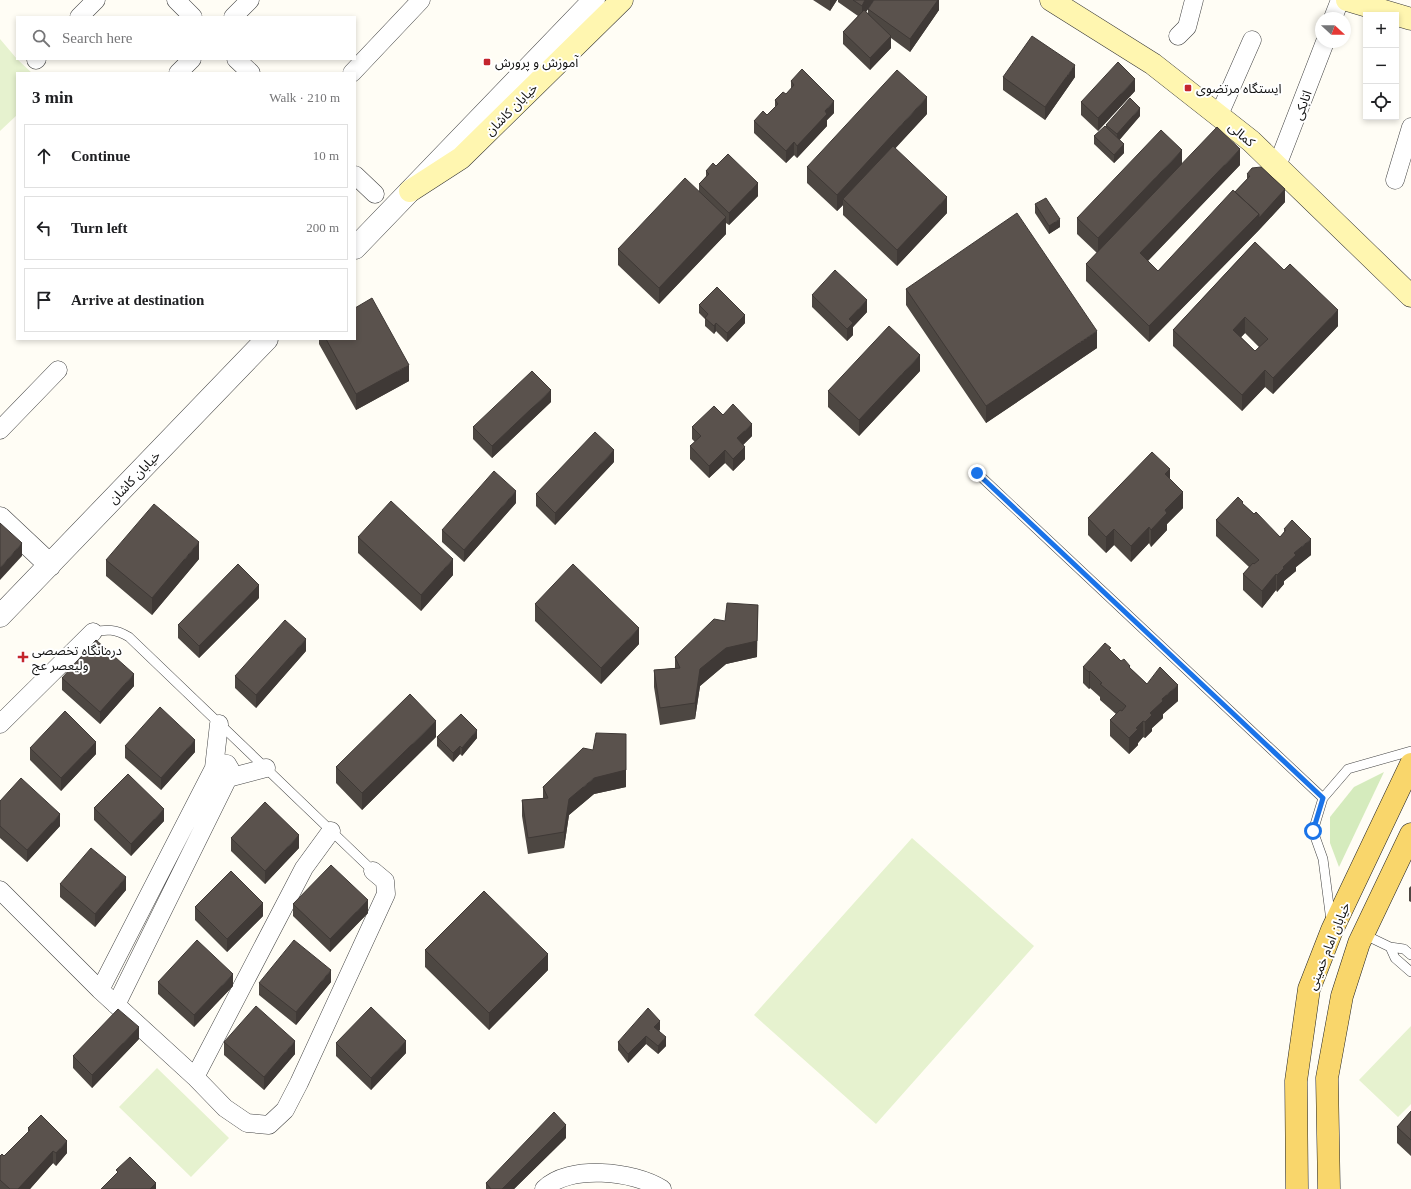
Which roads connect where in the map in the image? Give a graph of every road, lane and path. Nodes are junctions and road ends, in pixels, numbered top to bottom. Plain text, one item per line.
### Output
1 (96, 0) edge
2 (176, 0) edge
3 (250, 0) edge
4 (421, 0) edge
5 (594, 0) edge
6 (622, 0) edge
7 (1051, 0) edge
8 (1194, 0) edge
9 (1340, 0) edge
10 (1358, 2) edge
11 (1335, 12) edge
12 (80, 16) edge
13 (192, 16) edge
14 (234, 16) edge
15 (1411, 19) edge
16 (1178, 36) dead end
17 (1252, 40) dead end
18 (1323, 48) edge
19 (191, 60) edge
20 (237, 60) edge
21 (179, 72) edge
22 (250, 72) edge
23 (353, 72) edge
24 (1219, 115) junction
25 (1411, 128) edge
26 (1277, 166) junction
27 (356, 175) edge
28 (1395, 180) dead end
29 (410, 191) junction
30 (375, 194) dead end
31 (356, 247) edge
32 (1411, 296) edge
33 (266, 340) edge
34 (58, 370) dead end
35 (0, 430) edge
36 (977, 473) dead end
37 (0, 518) edge
38 (50, 564) junction
39 (0, 616) edge
40 (93, 632) joint
41 (0, 724) edge
42 (219, 724) junction
43 (1411, 751) edge
44 (1411, 764) edge
45 (214, 768) junction
46 (266, 768) junction
47 (228, 778) junction
48 (1323, 798) junction
49 (332, 831) junction
50 (1411, 834) edge
51 (373, 870) joint
52 (0, 890) edge
53 (1332, 930) junction
54 (1361, 938) junction
55 (1390, 947) junction
56 (1411, 955) edge
57 (1411, 972) edge
58 (100, 990) junction
59 (116, 1005) junction
60 (195, 1077) junction
61 (544, 1189) edge
62 (662, 1189) edge
63 (1296, 1189) edge
64 (1328, 1189) edge

1 - 12 street
2 - 13 street
3 - 14 street
4 - 23 street
5 - 29 street, خیابان کاشان
6 - 29 main road, خیابان کاشان
7 - 24 main road, کمالی
8 - 16 street
9 - 11 street
10 - 15 main road
17 - 24 street
18 - 26 street, اتابکی
19 - 21 street
20 - 22 street
24 - 26 main road, کمالی
25 - 28 street
26 - 32 main road, کمالی
27 - 30 street
29 - 31 street, خیابان کاشان
33 - 38 street, خیابان کاشان
34 - 35 street
36 - 48 lane
37 - 38 street
38 - 39 street, خیابان کاشان
40 - 41 street
40 - 42 lane
42 - 45 street
42 - 46 lane
43 - 48 lane
44 - 53 main road, خیابان امام خمینی
45 - 47 street
45 - 58 street
46 - 47 street
46 - 49 lane
47 - 59 street
48 - 53 lane
49 - 51 lane
49 - 60 street
50 - 54 main road
51 - 60 street
52 - 58 street
53 - 54 main road
53 - 63 main road, خیابان امام خمینی
54 - 55 lane
54 - 64 main road
55 - 56 lane
55 - 57 lane
58 - 59 street
59 - 60 street
61 - 62 street

